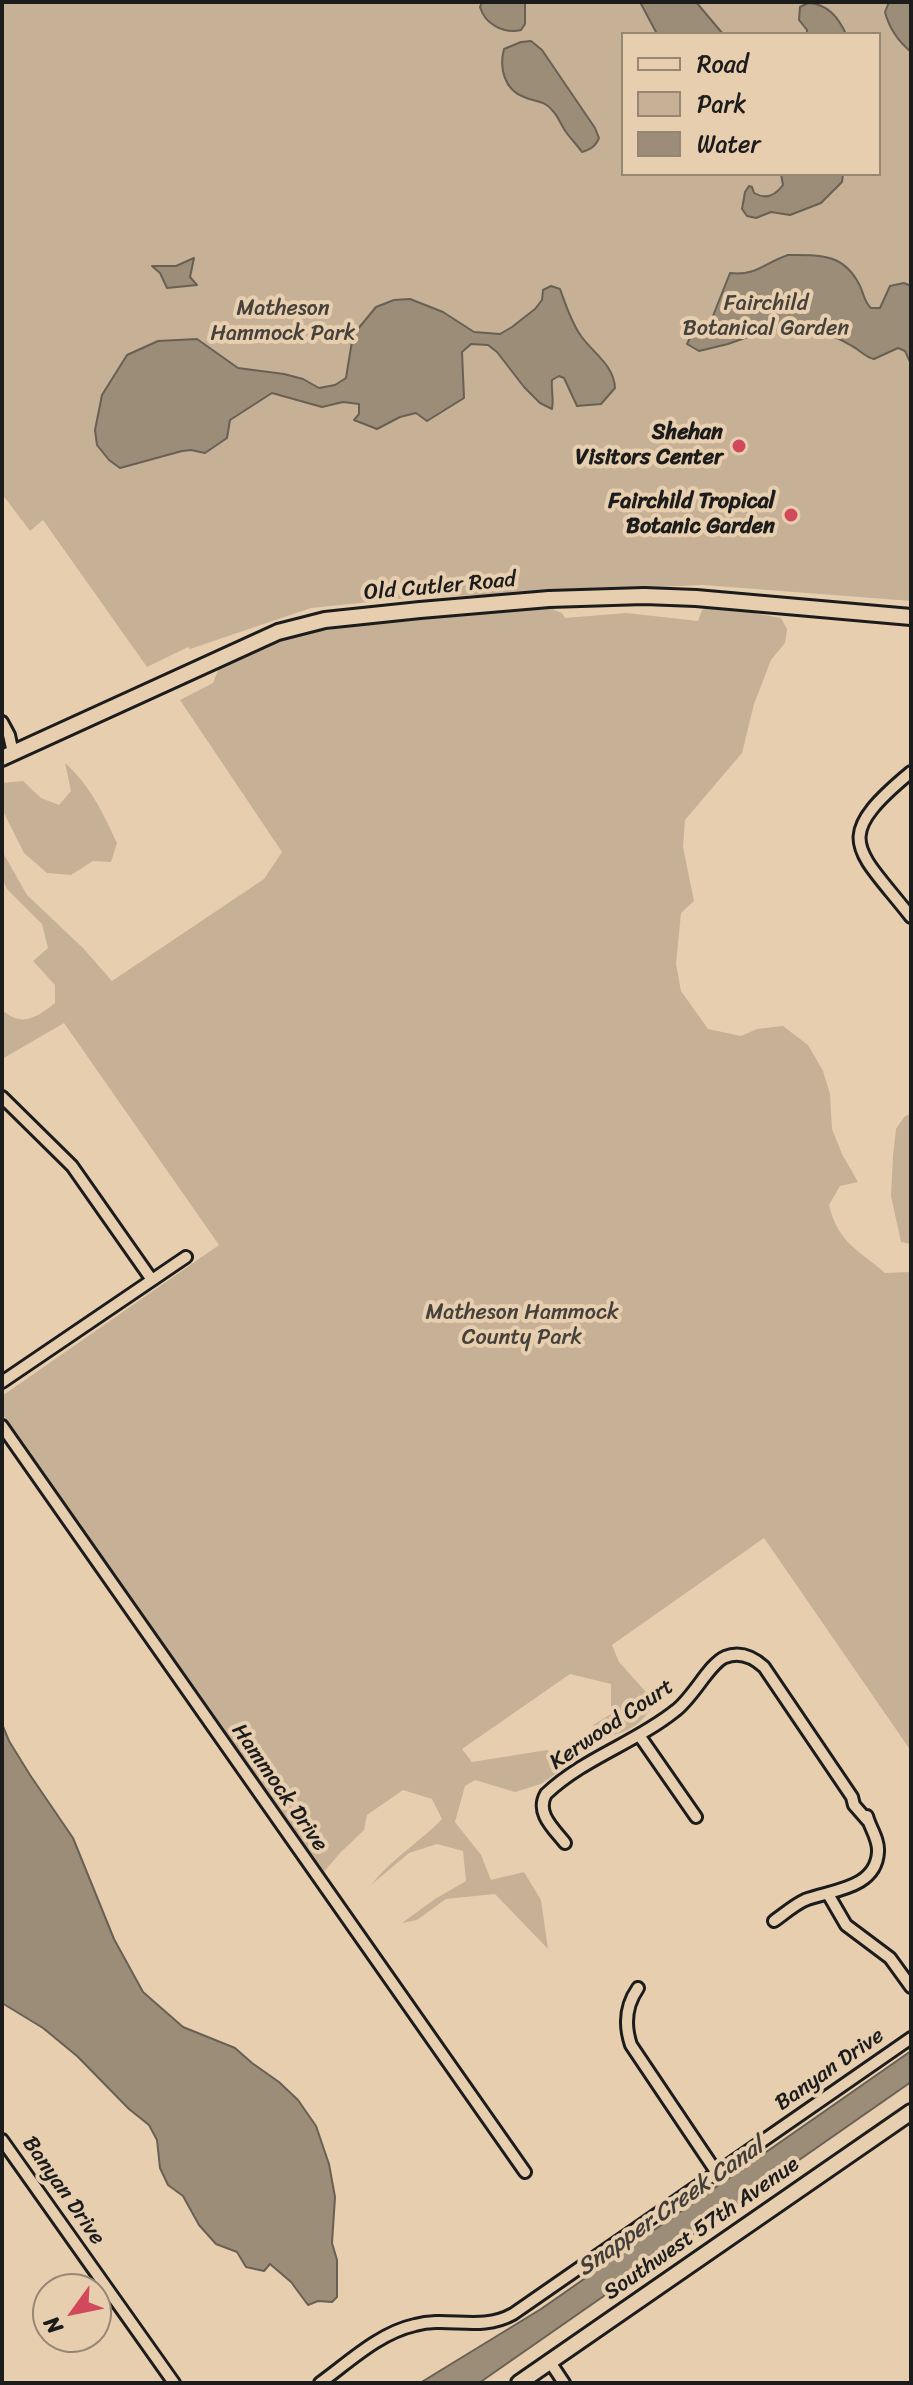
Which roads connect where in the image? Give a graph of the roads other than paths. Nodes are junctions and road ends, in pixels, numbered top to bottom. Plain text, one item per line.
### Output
1 (911, 617) edge
2 (2, 722) edge
3 (2, 741) edge
4 (8, 756) edge
5 (911, 772) edge
6 (911, 917) edge
7 (2, 1097) edge
8 (186, 1257) dead end
9 (152, 1280) junction
10 (2, 1382) edge
11 (2, 1426) edge
12 (639, 1735) junction
13 (696, 1817) dead end
14 (565, 1843) dead end
15 (828, 1894) junction
16 (774, 1921) dead end
17 (911, 1987) edge
18 (638, 1988) dead end
19 (911, 2038) edge
20 (911, 2112) edge
21 (2, 2140) edge
22 (525, 2172) dead end
23 (717, 2173) junction
24 (550, 2362) junction
25 (174, 2383) edge
26 (320, 2383) edge
27 (519, 2383) edge
28 (564, 2383) edge

1 - 4 main road, Old Cutler Road
2 - 4 street
3 - 4 street
5 - 6 street
7 - 9 street
8 - 9 street
9 - 10 street
11 - 22 street, Hammock Drive
12 - 13 street
12 - 14 street, Kerwood Court
12 - 15 street, Kerwood Court
15 - 16 street
15 - 17 street
18 - 23 street
19 - 23 street, Banyan Drive
20 - 24 main road, Southwest 57th Avenue
21 - 25 street, Banyan Drive
23 - 26 street, Banyan Drive
24 - 27 main road, Southwest 57th Avenue
24 - 28 street

